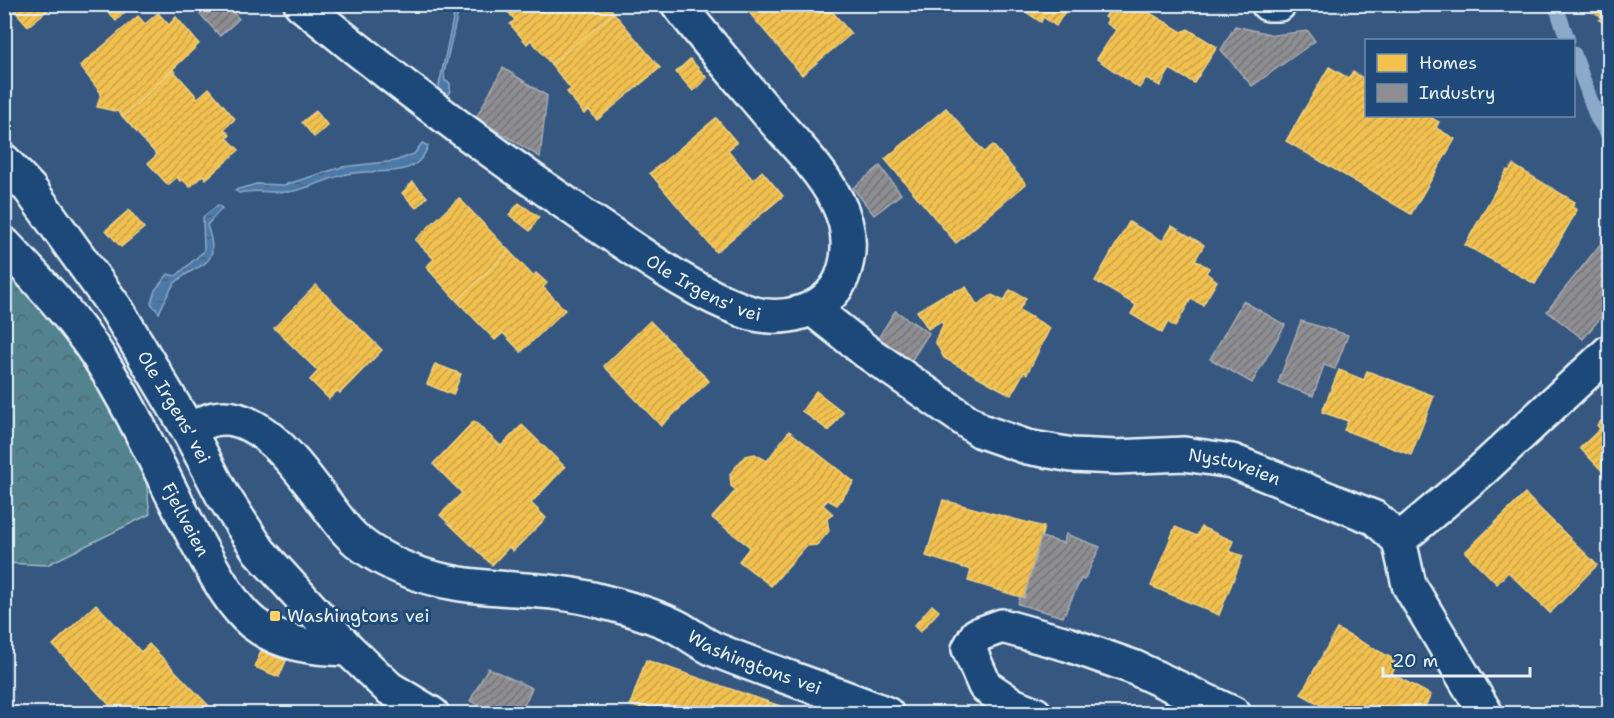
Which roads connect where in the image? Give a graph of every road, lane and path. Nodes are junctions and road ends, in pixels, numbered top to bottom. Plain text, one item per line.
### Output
1 (301, 4) edge
2 (678, 4) edge
3 (1268, 4) edge
4 (1280, 4) edge
5 (4, 161) edge
6 (4, 244) edge
7 (814, 310) junction
8 (1610, 351) edge
9 (189, 430) junction
10 (1399, 540) junction
11 (348, 649) junction
12 (432, 714) edge
13 (887, 714) edge
14 (1035, 714) edge
15 (1234, 714) edge
16 (1486, 714) edge

1 - 7 street, Ole Irgens' vei
2 - 7 street
3 - 4 street
5 - 9 street, Ole Irgens' vei
6 - 11 street, Fjellveien
7 - 10 street, Nystuveien
8 - 10 street
9 - 11 street, Ole Irgens' vei
9 - 13 street, Washingtons vei
10 - 16 street
11 - 12 street
14 - 15 street

